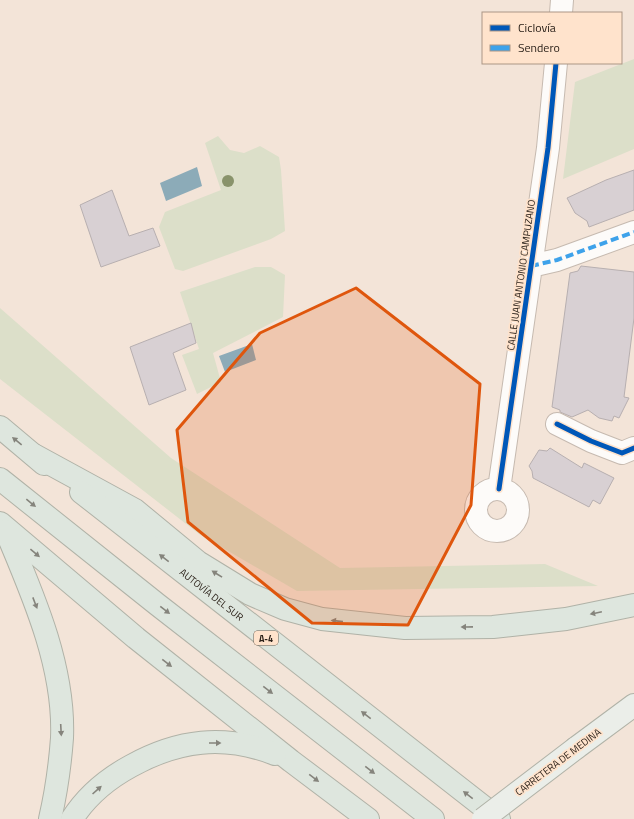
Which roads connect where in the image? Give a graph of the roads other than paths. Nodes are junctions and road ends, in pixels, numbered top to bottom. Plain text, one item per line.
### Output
1 (562, 0) edge
2 (561, 12) edge
3 (556, 64) edge
4 (634, 232) edge
5 (531, 266) junction
6 (557, 424) dead end
7 (0, 427) edge
8 (634, 448) edge
9 (34, 455) junction
10 (0, 479) edge
11 (499, 489) dead end
12 (2, 526) edge
13 (634, 605) edge
14 (634, 705) edge
15 (291, 761) junction
16 (50, 819) edge
17 (72, 819) edge
18 (368, 819) edge
19 (433, 819) edge
20 (483, 819) edge
21 (499, 819) edge

1 - 2 street
3 - 5 street, CALLE JUAN ANTONIO CAMPUZANO
4 - 5 street
5 - 11 street, CALLE JUAN ANTONIO CAMPUZANO
6 - 8 street
9 -> 7 highway, AUTOVÍA DEL SUR / A-4
13 -> 9 highway
21 -> 9 highway, AUTOVÍA DEL SUR / A-4
10 -> 19 highway
12 -> 15 highway
12 -> 16 highway
14 - 20 main road, CARRETERA DE MEDINA, bridge
17 -> 15 highway
15 -> 18 highway

